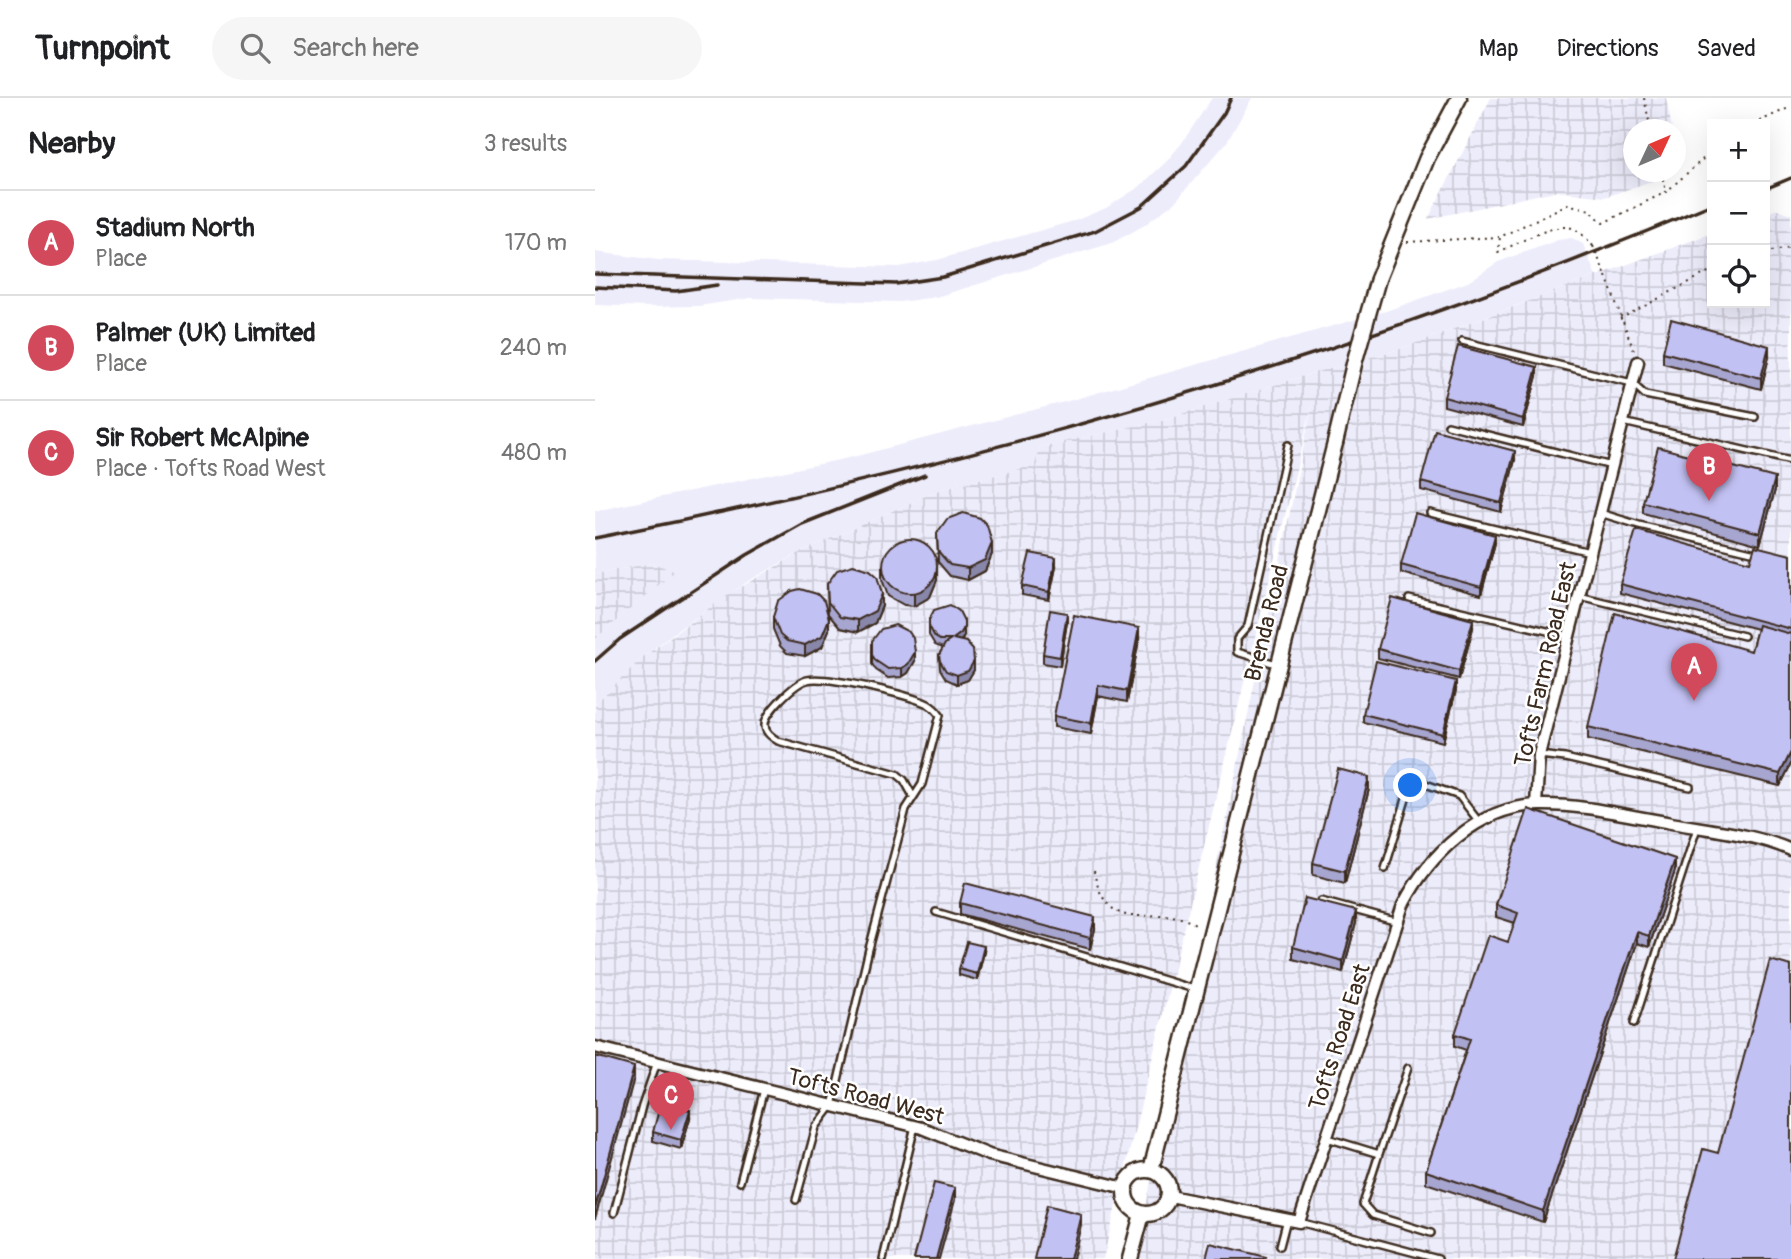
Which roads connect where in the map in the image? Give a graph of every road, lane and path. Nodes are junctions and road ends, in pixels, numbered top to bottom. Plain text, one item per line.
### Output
1 (1459, 98) edge
2 (1644, 98) edge
3 (1791, 107) edge
4 (1649, 119) edge
5 (1764, 119) edge
6 (1707, 155) edge
7 (1664, 182) edge
8 (1666, 192) junction
9 (1500, 237) junction
10 (1392, 243) junction
11 (1791, 248) edge
12 (1770, 250) edge
13 (1707, 273) edge
14 (1621, 319) junction
15 (1462, 341) dead end
16 (1638, 362) joint
17 (1633, 383) junction
18 (1755, 417) dead end
19 (1623, 422) junction
20 (1448, 425) dead end
21 (1288, 445) dead end
22 (1791, 461) edge
23 (1612, 466) junction
24 (1430, 513) dead end
25 (1600, 513) junction
26 (1590, 552) junction
27 (1766, 555) edge
28 (1579, 596) junction
29 (1409, 599) edge
30 (1569, 636) junction
31 (1744, 636) dead end
32 (1279, 665) junction
33 (1539, 755) junction
34 (1690, 787) dead end
35 (913, 796) junction
36 (1536, 805) junction
37 (1480, 822) junction
38 (1697, 828) junction
39 (1791, 850) edge
40 (1385, 869) dead end
41 (1094, 871) dead end
42 (1321, 901) edge
43 (936, 912) dead end
44 (1398, 922) junction
45 (1212, 930) junction
46 (1197, 990) junction
47 (1634, 1023) dead end
48 (595, 1047) edge
49 (657, 1062) junction
50 (1408, 1068) dead end
51 (764, 1089) junction
52 (832, 1106) junction
53 (915, 1126) junction
54 (1327, 1138) junction
55 (1379, 1154) junction
56 (1151, 1170) junction
57 (740, 1182) dead end
58 (1125, 1188) junction
59 (1170, 1196) junction
60 (796, 1200) dead end
61 (614, 1213) dead end
62 (1142, 1214) junction
63 (1287, 1219) junction
64 (1299, 1222) junction
65 (1431, 1233) dead end
66 (1280, 1246) dead end
67 (883, 1259) edge
68 (1130, 1259) edge
69 (1438, 1259) edge

1 - 10 main road, Brenda Road
2 - 4 path
3 - 5 path
6 - 8 path
7 - 8 path
8 - 9 path
9 - 10 path
9 - 14 path, bridge
10 - 32 main road, Brenda Road, bridge
11 - 12 path
13 - 14 path
14 - 16 path
15 - 17 lane
16 - 17 street, Tofts Farm Road East
17 - 18 lane
17 - 19 street, Tofts Farm Road East
19 - 22 lane
19 - 23 street, Tofts Farm Road East
20 - 23 lane
21 - 32 lane
23 - 25 street, Tofts Farm Road East
24 - 26 lane
25 - 26 street, Tofts Farm Road East
25 - 27 lane
26 - 28 street, Tofts Farm Road East
28 - 30 street, Tofts Farm Road East
28 - 31 lane
29 - 30 lane
30 - 33 street, Tofts Farm Road East
32 - 45 main road, Brenda Road
33 - 34 lane
33 - 36 street, Tofts Farm Road East
35 - 35 lane
35 - 52 lane
36 - 37 street, Tofts Road East
36 - 38 street
37 - 40 lane
37 - 44 street, Tofts Road East
38 - 39 street
38 - 47 lane
41 - 45 path
42 - 44 lane
43 - 46 lane
44 - 54 street, Tofts Road East
45 - 46 main road, Brenda Road
46 - 56 main road, Brenda Road
48 - 49 street, Tofts Road West
49 - 51 street, Tofts Road West
49 - 61 lane
50 - 55 lane
51 - 52 street, Tofts Road West
51 - 57 lane
52 - 53 street, Tofts Road West
52 - 60 lane
53 - 58 street, Tofts Road West
53 - 67 lane
54 - 55 lane
54 - 64 street, Tofts Road East
55 - 65 lane
56 - 58 main road
56 - 59 main road
58 - 62 main road
59 - 62 main road
59 - 63 street
62 - 68 main road
63 - 64 street
63 - 66 lane
64 - 69 lane

